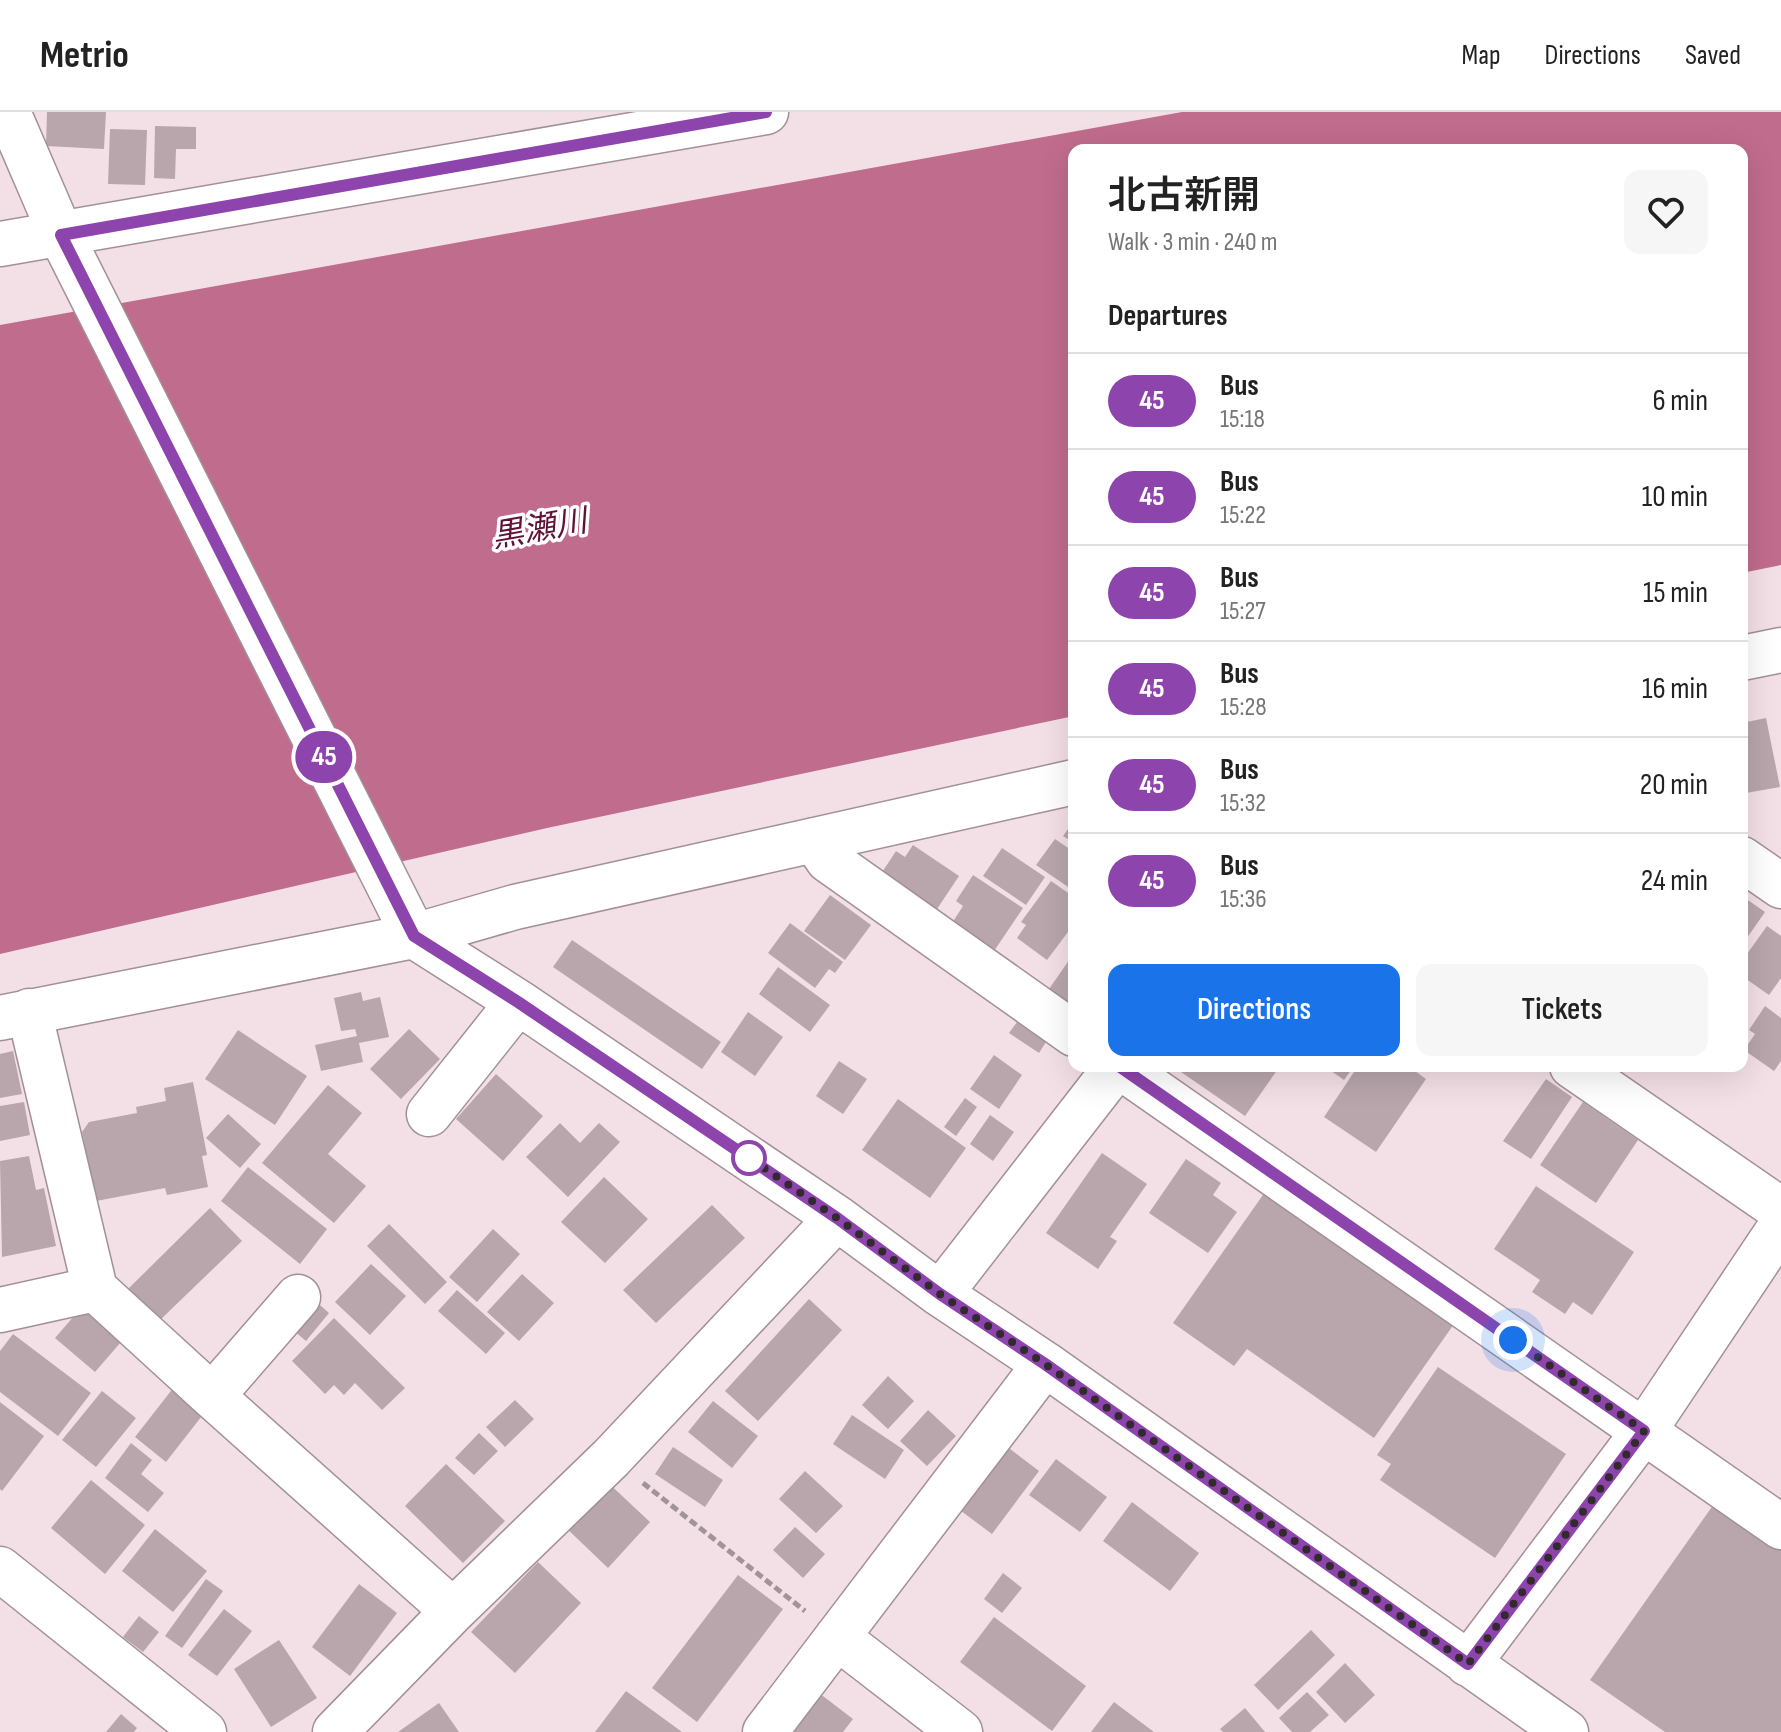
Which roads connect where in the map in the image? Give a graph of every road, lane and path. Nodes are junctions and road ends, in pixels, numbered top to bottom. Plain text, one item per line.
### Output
1 (8, 112) edge
2 (766, 112) edge
3 (0, 244) edge
4 (69, 250) junction
5 (1781, 650) edge
6 (1748, 657) edge
7 (1068, 783) edge
8 (814, 840) junction
9 (1748, 863) edge
10 (1781, 886) edge
11 (408, 923) junction
12 (518, 1002) junction
13 (15, 1014) edge
14 (1068, 1030) edge
15 (1113, 1072) edge
16 (1127, 1072) edge
17 (1581, 1072) edge
18 (429, 1114) dead end
19 (1781, 1210) edge
20 (837, 1218) junction
21 (1781, 1226) edge
22 (95, 1289) junction
23 (940, 1294) junction
24 (298, 1297) dead end
25 (0, 1310) edge
26 (1045, 1364) junction
27 (212, 1396) junction
28 (1644, 1431) junction
29 (611, 1458) junction
30 (1781, 1527) edge
31 (0, 1569) edge
32 (453, 1611) junction
33 (837, 1637) junction
34 (1468, 1664) junction
35 (204, 1732) edge
36 (335, 1732) edge
37 (765, 1732) edge
38 (960, 1732) edge
39 (1566, 1732) edge

1 - 4 street
2 - 4 street
3 - 4 street
4 - 11 street
5 - 6 street
7 - 8 street
8 - 11 street
8 - 14 street
9 - 10 street
11 - 12 street
11 - 13 street
12 - 18 street
12 - 20 street
13 - 22 street
15 - 23 street
16 - 28 street
17 - 19 street
20 - 23 street
20 - 29 street
21 - 28 street
22 - 25 street
22 - 27 street
23 - 26 street
24 - 27 street
26 - 33 street
26 - 34 street
27 - 32 street
28 - 30 street
28 - 34 street
29 - 32 street
29 - 33 path
31 - 35 street
32 - 36 street
33 - 37 street
33 - 38 street
34 - 39 street

